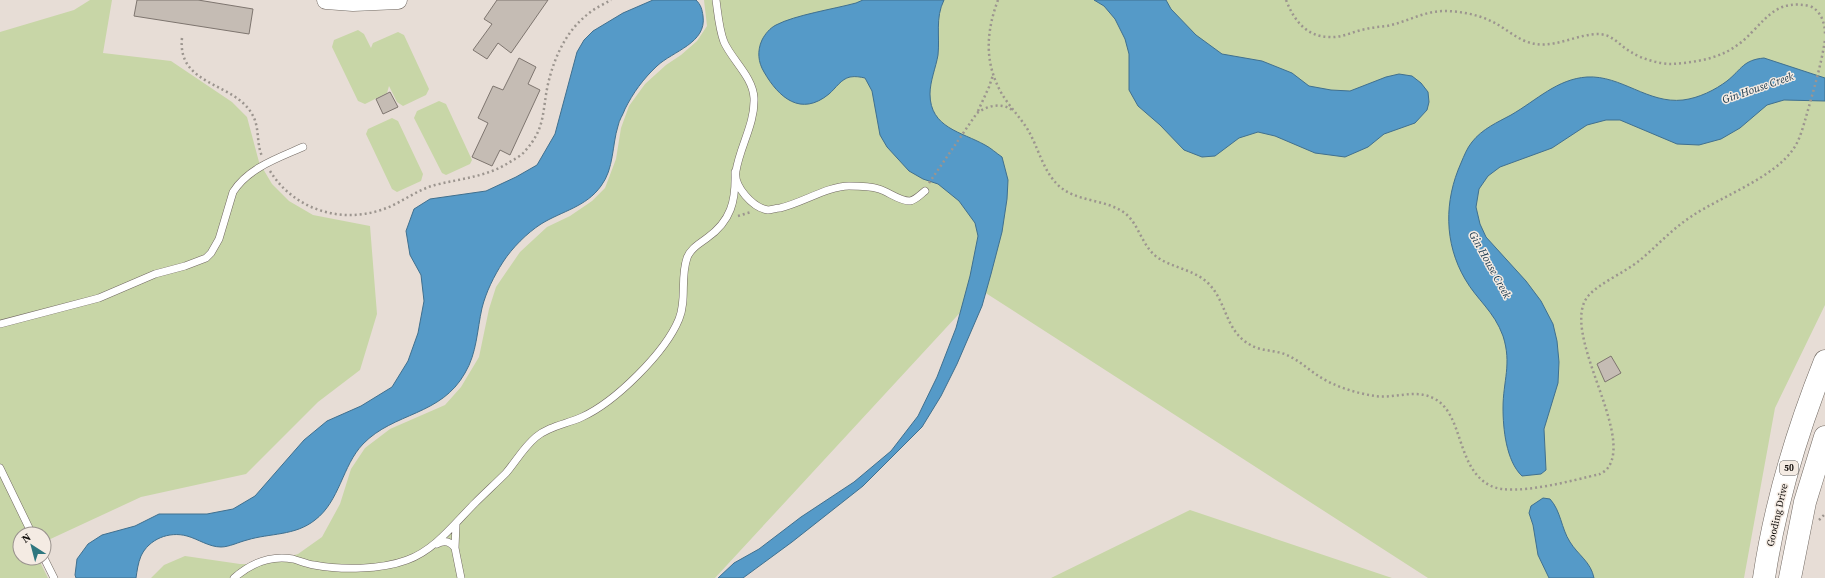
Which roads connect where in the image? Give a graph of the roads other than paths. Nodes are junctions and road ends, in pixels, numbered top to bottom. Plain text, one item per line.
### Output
1 (326, 0) edge
2 (398, 0) edge
3 (716, 0) edge
4 (303, 147) dead end
5 (735, 172) junction
6 (925, 190) road end
7 (0, 324) edge
8 (1825, 361) edge
9 (1825, 437) edge
10 (0, 468) edge
11 (456, 523) junction
12 (28, 526) edge
13 (435, 545) junction
14 (455, 548) junction
15 (48, 566) edge
16 (54, 578) edge
17 (234, 578) edge
18 (461, 578) edge
19 (1764, 578) edge
20 (1790, 578) edge

1 - 2 street
3 - 5 lane
4 - 7 lane
5 - 6 lane
5 - 11 lane
8 - 19 main road, Gooding Drive / 50
9 - 20 main road, 50
10 - 12 lane
11 - 13 lane
11 - 14 lane
13 - 14 lane
13 - 17 lane
14 - 18 lane
15 - 16 lane

